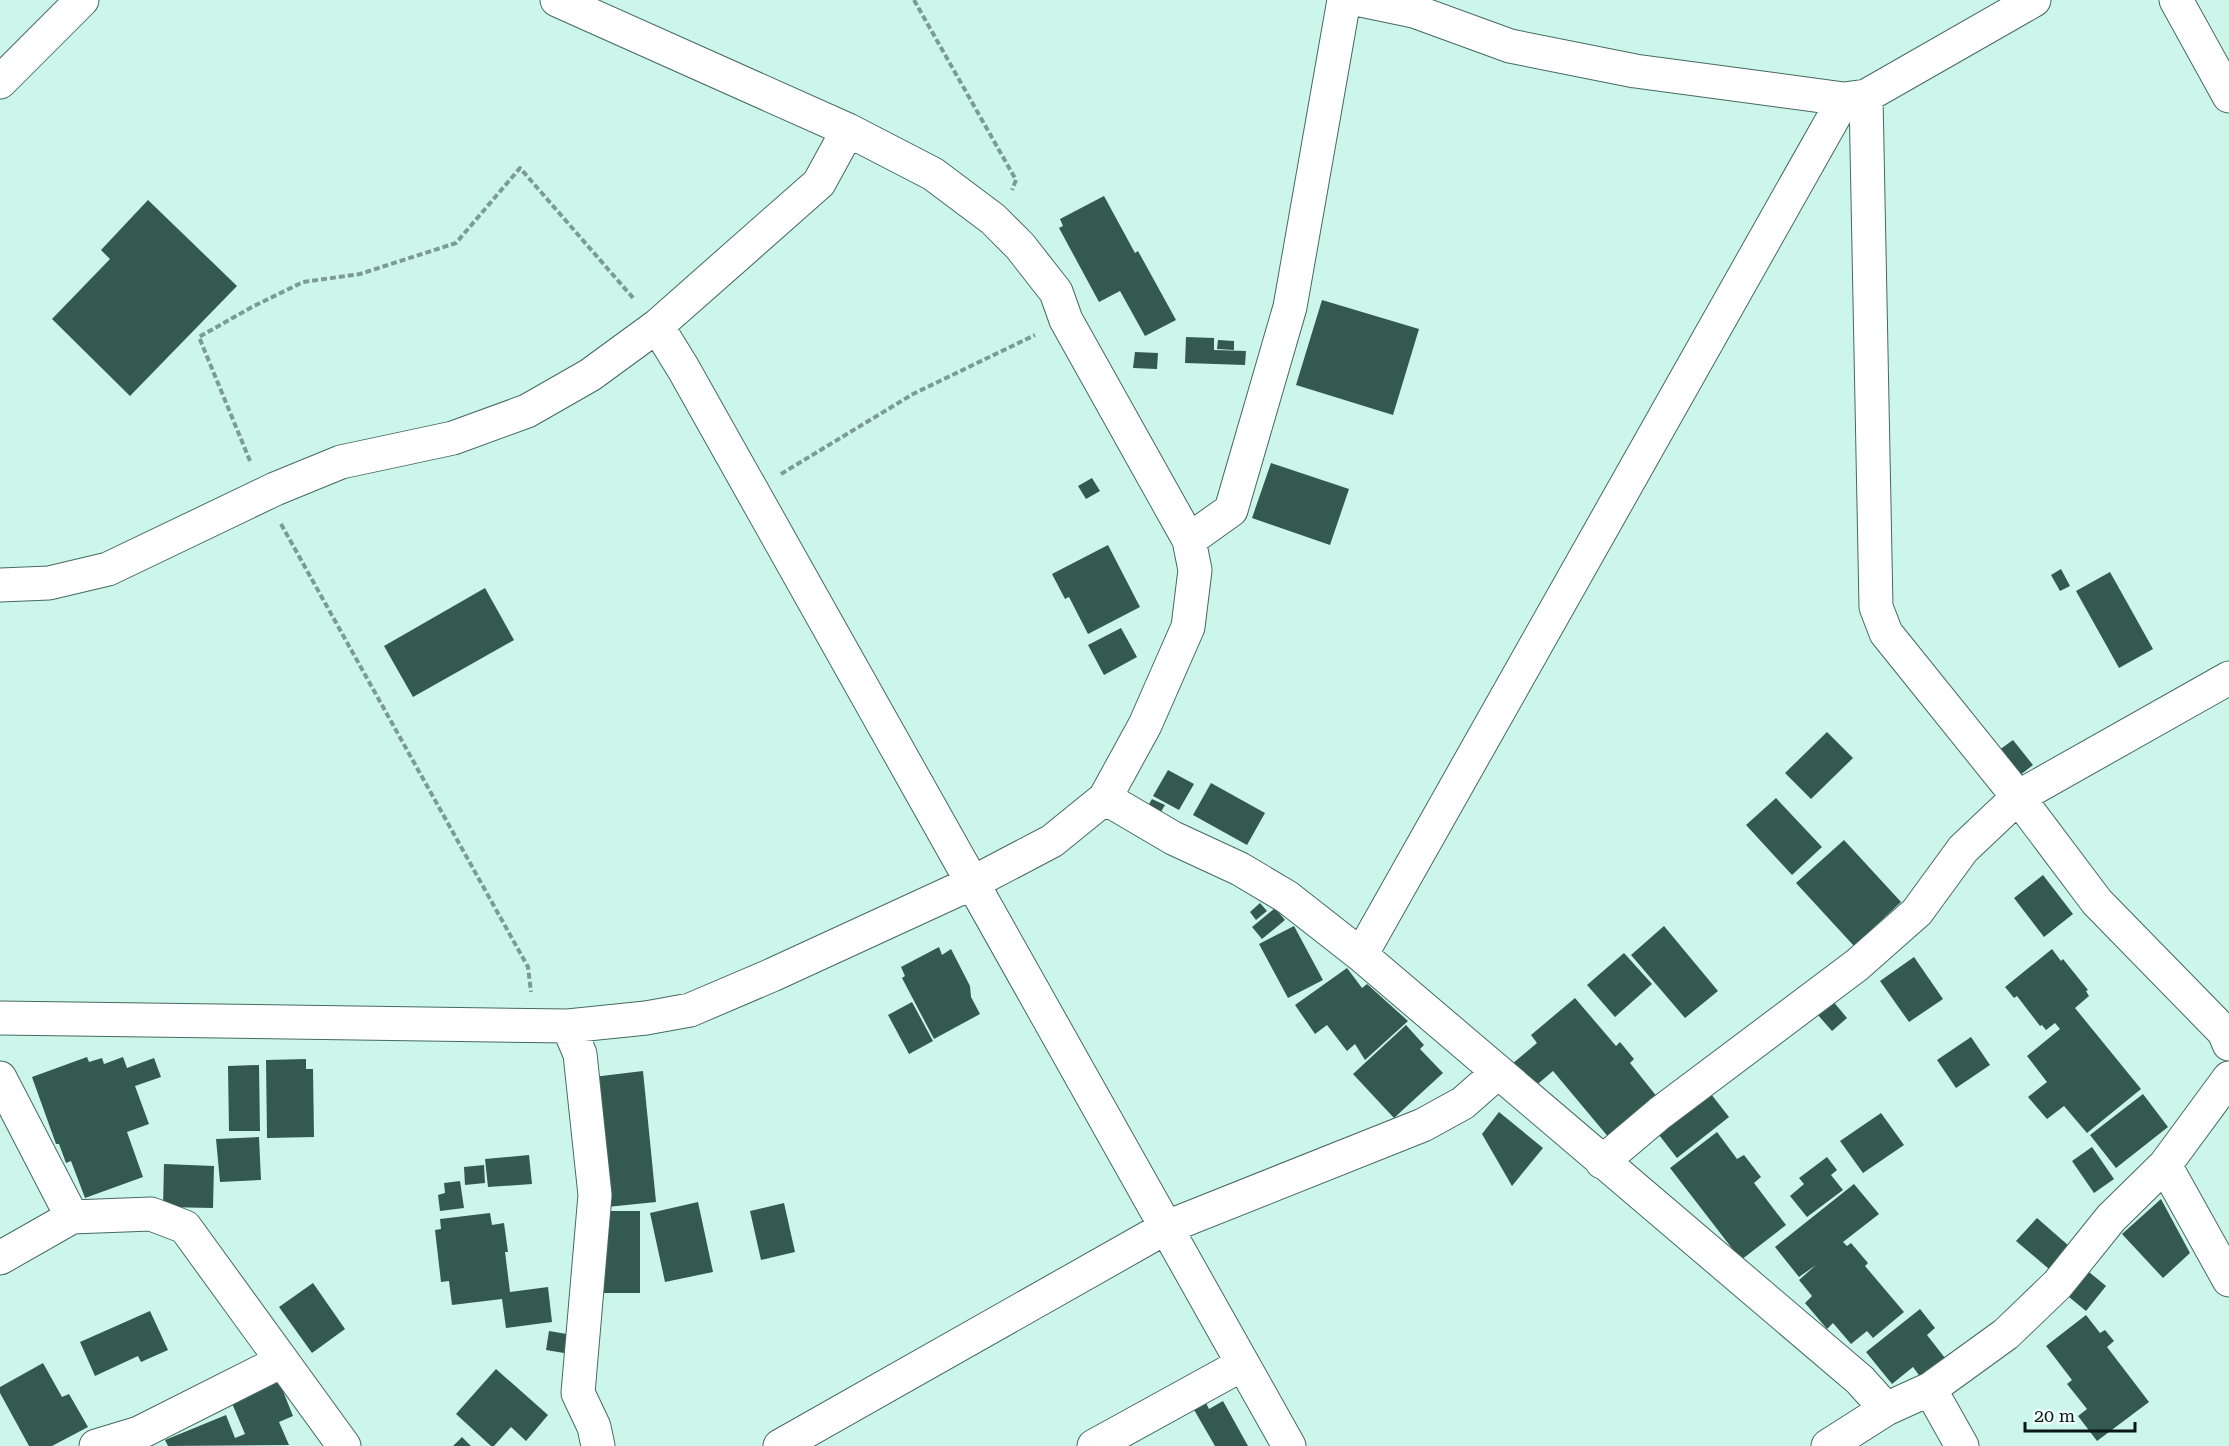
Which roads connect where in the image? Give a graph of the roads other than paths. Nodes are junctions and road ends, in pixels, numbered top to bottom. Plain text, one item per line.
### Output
1 (82, 0) edge
2 (557, 0) edge
3 (1344, 0) edge
4 (1361, 0) edge
5 (2034, 0) edge
6 (2176, 0) edge
7 (0, 82) edge
8 (2229, 96) edge
9 (1855, 98) junction
10 (848, 130) junction
11 (657, 326) junction
12 (1189, 540) junction
13 (0, 585) edge
14 (2229, 678) edge
15 (2018, 797) junction
16 (1105, 798) junction
17 (972, 883) junction
18 (1361, 955) junction
19 (0, 1018) edge
20 (568, 1026) junction
21 (2227, 1035) edge
22 (1497, 1073) junction
23 (0, 1078) edge
24 (2229, 1078) edge
25 (1602, 1162) junction
26 (2165, 1165) junction
27 (72, 1217) junction
28 (1167, 1227) junction
29 (0, 1258) edge
30 (2229, 1280) edge
31 (282, 1361) junction
32 (1244, 1364) junction
33 (1930, 1389) junction
34 (1886, 1409) junction
35 (142, 1440) edge
36 (96, 1446) edge
37 (344, 1446) edge
38 (598, 1446) edge
39 (780, 1446) edge
40 (1094, 1446) edge
41 (1289, 1446) edge
42 (1828, 1446) edge
43 (1962, 1446) edge

1 - 7 street
2 - 10 street
3 - 12 street
4 - 9 street
5 - 9 street
6 - 8 street
9 - 15 street
9 - 18 street
10 - 11 street
10 - 12 street
11 - 13 street
11 - 17 street
12 - 16 street
14 - 15 street
15 - 21 street
15 - 25 street
16 - 17 street
16 - 18 street
17 - 20 street
17 - 28 street
18 - 22 street
19 - 20 street
20 - 38 street
22 - 25 street
22 - 28 street
23 - 27 street
24 - 26 street
25 - 34 street
26 - 30 street
26 - 33 street
27 - 29 street
27 - 31 street
28 - 32 street
28 - 39 street
31 - 35 street
31 - 37 street
32 - 40 street
32 - 41 street
33 - 34 street
33 - 43 street
34 - 42 street
35 - 36 street

